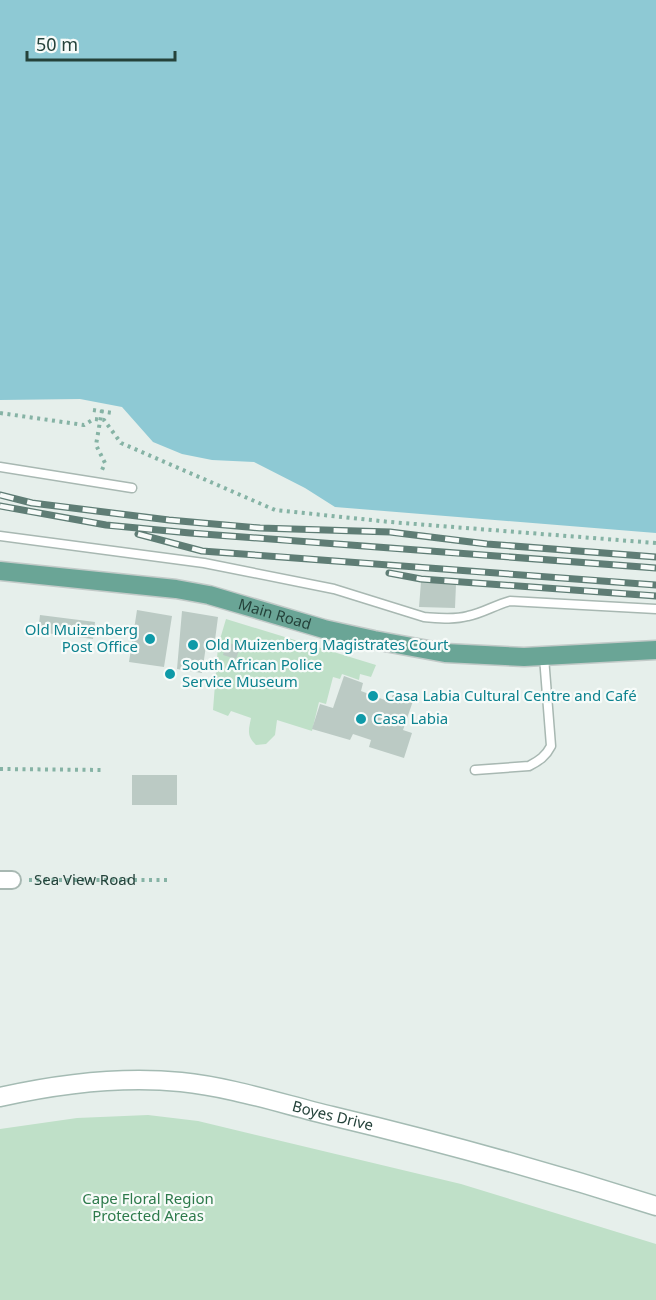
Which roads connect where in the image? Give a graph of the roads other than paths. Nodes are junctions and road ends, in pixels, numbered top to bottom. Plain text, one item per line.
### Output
1 (0, 467) edge
2 (132, 488) dead end
3 (0, 536) edge
4 (0, 572) edge
5 (656, 609) edge
6 (656, 650) edge
7 (544, 657) junction
8 (475, 770) dead end
9 (0, 1097) edge
10 (656, 1206) edge

1 - 2 lane
3 - 5 lane
4 - 7 main road, Main Road
6 - 7 main road, Main Road
7 - 8 lane
9 - 10 main road, Boyes Drive

